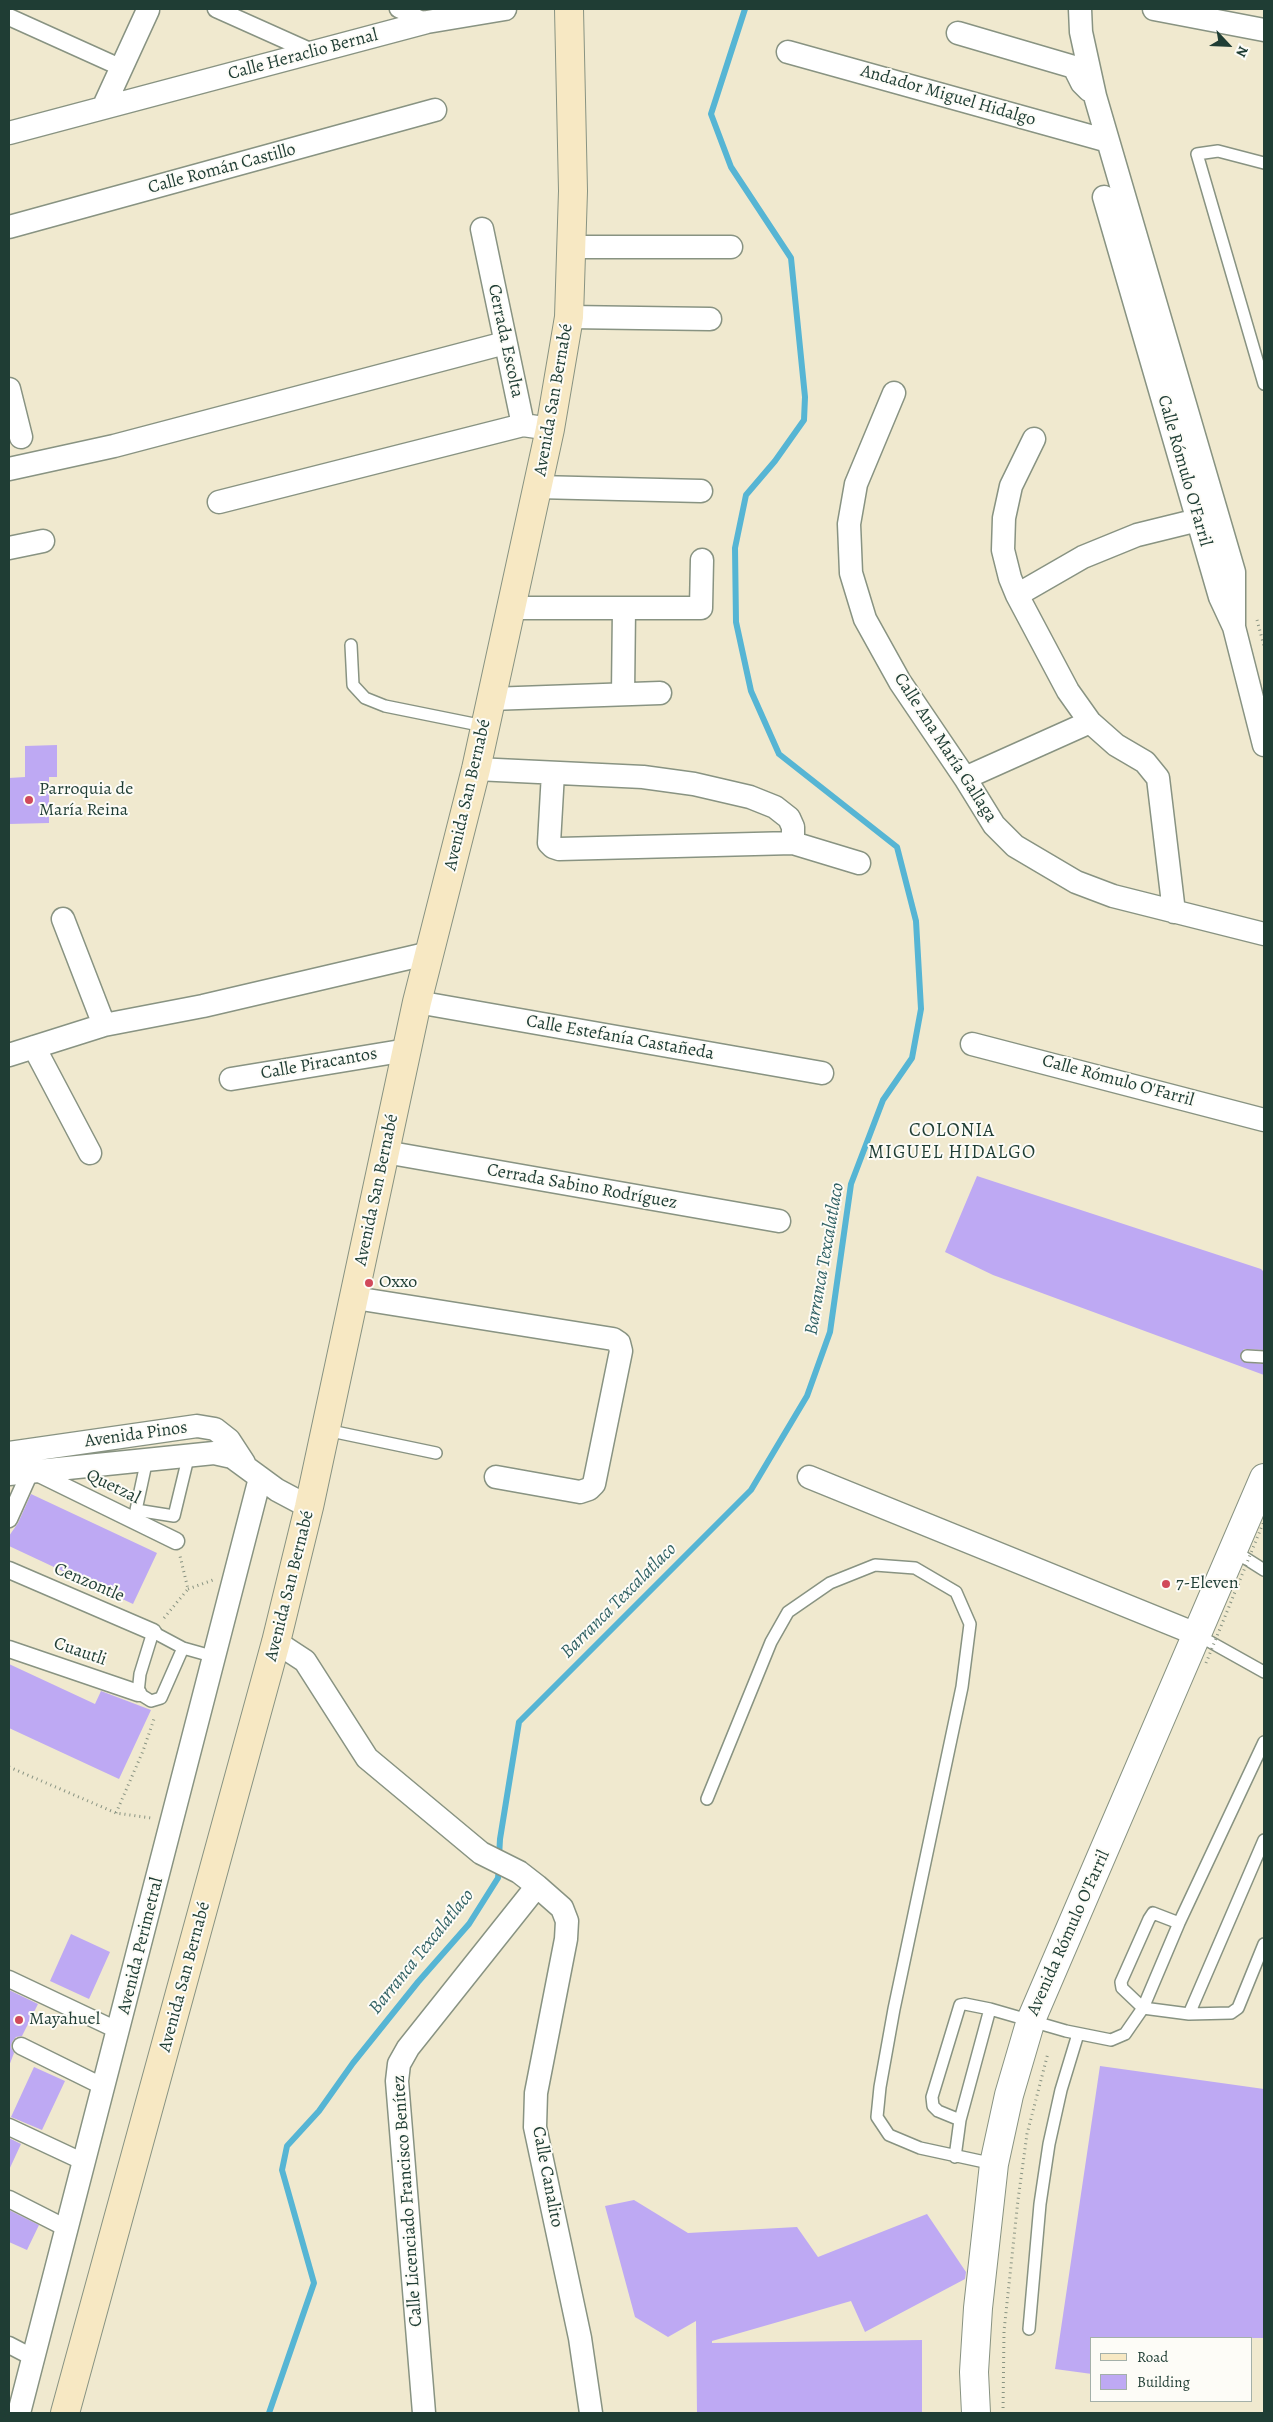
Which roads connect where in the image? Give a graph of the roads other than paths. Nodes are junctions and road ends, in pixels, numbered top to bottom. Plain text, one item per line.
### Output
1 (147, 9) edge
2 (216, 9) edge
3 (398, 9) edge
4 (570, 9) edge
5 (1080, 9) edge
6 (1155, 9) edge
7 (497, 10) edge
8 (9, 17) edge
9 (427, 22) junction
10 (1264, 30) edge
11 (958, 33) dead end
12 (312, 52) junction
13 (788, 52) dead end
14 (122, 68) junction
15 (1095, 96) junction
16 (103, 108) junction
17 (434, 110) dead end
18 (9, 133) edge
19 (1108, 141) junction
20 (1264, 163) edge
21 (1104, 197) dead end
22 (9, 227) edge
23 (482, 229) dead end
24 (731, 247) dead end
25 (572, 248) junction
26 (569, 317) junction
27 (710, 319) dead end
28 (505, 343) junction
29 (1264, 384) edge
30 (9, 390) edge
31 (894, 393) dead end
32 (523, 425) junction
33 (550, 429) junction
34 (21, 437) dead end
35 (1034, 438) dead end
36 (9, 469) edge
37 (538, 487) junction
38 (701, 491) dead end
39 (219, 502) dead end
40 (1198, 520) junction
41 (43, 541) dead end
42 (9, 548) edge
43 (702, 560) dead end
44 (1017, 595) junction
45 (510, 608) junction
46 (624, 609) junction
47 (1234, 627) junction
48 (350, 645) dead end
49 (660, 693) dead end
50 (624, 694) junction
51 (490, 699) junction
52 (1090, 722) junction
53 (484, 726) junction
54 (1264, 745) edge
55 (476, 770) junction
56 (553, 773) junction
57 (966, 778) junction
58 (794, 843) junction
59 (859, 863) dead end
60 (1174, 912) junction
61 (62, 918) dead end
62 (1264, 934) edge
63 (430, 953) junction
64 (417, 1002) junction
65 (104, 1025) junction
66 (972, 1044) dead end
67 (34, 1047) junction
68 (407, 1050) junction
69 (9, 1055) edge
70 (822, 1073) dead end
71 (231, 1079) dead end
72 (1264, 1120) edge
73 (385, 1152) junction
74 (90, 1153) dead end
75 (779, 1221) dead end
76 (355, 1298) junction
77 (1247, 1356) dead end
78 (1264, 1357) edge
79 (326, 1430) junction
80 (436, 1453) dead end
81 (9, 1454) edge
82 (189, 1454) junction
83 (147, 1459) junction
84 (31, 1470) junction
85 (253, 1472) junction
86 (9, 1474) edge
87 (496, 1477) dead end
88 (809, 1477) dead end
89 (1264, 1478) edge
90 (309, 1507) junction
91 (9, 1519) edge
92 (176, 1541) road end
93 (1234, 1551) junction
94 (1264, 1570) edge
95 (9, 1571) edge
96 (153, 1632) junction
97 (1196, 1634) junction
98 (276, 1642) junction
99 (183, 1648) junction
100 (9, 1649) edge
101 (215, 1656) junction
102 (1264, 1672) edge
103 (138, 1693) junction
104 (1264, 1742) edge
105 (707, 1799) dead end
106 (1264, 1840) edge
107 (537, 1886) junction
108 (1179, 1923) junction
109 (1264, 1944) edge
110 (9, 1980) edge
111 (1143, 2008) junction
112 (990, 2009) junction
113 (1189, 2014) junction
114 (1031, 2020) junction
115 (119, 2031) junction
116 (1078, 2034) junction
117 (21, 2046) dead end
118 (104, 2087) junction
119 (960, 2120) junction
120 (9, 2127) edge
121 (955, 2157) junction
122 (84, 2162) junction
123 (994, 2164) junction
124 (9, 2199) edge
125 (68, 2229) junction
126 (1029, 2329) dead end
127 (9, 2346) edge
128 (34, 2358) junction
129 (19, 2413) edge
130 (65, 2413) edge
131 (424, 2413) edge
132 (591, 2413) edge
133 (976, 2413) edge

1 - 14 street
2 - 12 street
3 - 9 street
4 - 25 main road, Avenida San Bernabé
5 - 15 street
6 - 10 street
7 - 9 street, Calle Heraclio Bernal
8 - 14 street
9 - 12 street, Calle Heraclio Bernal
11 - 15 street
12 - 16 street, Calle Heraclio Bernal
13 - 19 street, Andador Miguel Hidalgo
14 - 16 street
15 - 19 street
16 - 18 street, Calle Heraclio Bernal
17 - 22 street, Calle Román Castillo
19 - 47 street
20 - 29 lane
21 - 40 street, Calle Rómulo O'Farril
23 - 28 street, Cerrada Escolta
24 - 25 street
25 - 26 main road, Avenida San Bernabé
26 - 27 street
26 - 33 main road, Avenida San Bernabé
28 - 32 street, Cerrada Escolta
28 - 36 street
30 - 34 street
31 - 57 street, Calle Ana María Gallaga
32 - 33 street
32 - 39 street
33 - 37 main road, Avenida San Bernabé
35 - 44 street
37 - 38 street
37 - 45 main road, Avenida San Bernabé
40 - 44 street
40 - 47 street, Calle Rómulo O'Farril
41 - 42 street
43 - 46 street
44 - 52 street
45 - 46 street
45 - 51 main road, Avenida San Bernabé
46 - 50 street
47 - 54 street, Calle Rómulo O'Farril
48 - 53 lane
49 - 50 street
50 - 51 street
51 - 53 main road, Avenida San Bernabé
52 - 57 street
52 - 60 street
53 - 55 main road, Avenida San Bernabé
55 - 56 street
55 - 63 main road, Avenida San Bernabé
56 - 58 street
56 - 58 street
57 - 60 street, Calle Ana María Gallaga
58 - 59 street
60 - 62 street, Calle Ana María Gallaga
61 - 65 street
63 - 64 main road, Avenida San Bernabé
63 - 65 street
64 - 68 main road, Avenida San Bernabé
64 - 70 street, Calle Estefanía Castañeda
65 - 67 street
66 - 72 street, Calle Rómulo O'Farril
67 - 69 street
67 - 74 street
68 - 71 street, Calle Piracantos
68 - 73 main road, Avenida San Bernabé
73 - 75 street, Cerrada Sabino Rodríguez
73 - 76 main road, Avenida San Bernabé
76 - 79 main road, Avenida San Bernabé
76 - 87 street
77 - 78 lane
79 - 80 lane
79 - 90 main road, Avenida San Bernabé
81 - 85 street, Avenida Pinos
82 - 83 street, Avenida Pinos
82 - 83 lane
82 - 85 street, Avenida Pinos
83 - 84 street, Avenida Pinos
84 - 86 street, Avenida Pinos
84 - 91 street
84 - 92 street, Quetzal
85 - 90 street, Avenida Pinos
85 - 101 street, Avenida Perimetral
88 - 97 street
89 - 93 street, Avenida Rómulo O'Farril
90 - 98 main road, Avenida San Bernabé
93 - 94 lane
93 - 97 street, Avenida Rómulo O'Farril
95 - 96 street, Cenzontle
96 - 99 lane
96 - 103 lane
97 - 102 lane
97 - 114 street, Avenida Rómulo O'Farril
98 - 107 street, Calle Canalito
98 - 130 main road, Avenida San Bernabé
99 - 101 lane
99 - 103 lane
100 - 103 street, Cuautli
101 - 115 street, Avenida Perimetral
104 - 108 lane
105 - 121 lane
106 - 113 lane
107 - 131 street, Calle Licenciado Francisco Benítez
107 - 132 street, Calle Canalito
108 - 111 lane
108 - 111 lane
109 - 113 lane
110 - 115 street
111 - 113 lane
111 - 116 lane
112 - 114 lane
112 - 119 lane
112 - 119 lane
114 - 116 lane
114 - 123 street, Avenida Rómulo O'Farril
115 - 118 street, Avenida Perimetral
116 - 126 lane
117 - 118 street
118 - 122 street, Avenida Perimetral
119 - 121 lane
120 - 122 street
121 - 123 lane
122 - 125 street, Avenida Perimetral
123 - 133 street, Avenida Rómulo O'Farril
124 - 125 street
125 - 128 street, Avenida Perimetral
127 - 128 street
128 - 129 street, Avenida Perimetral

